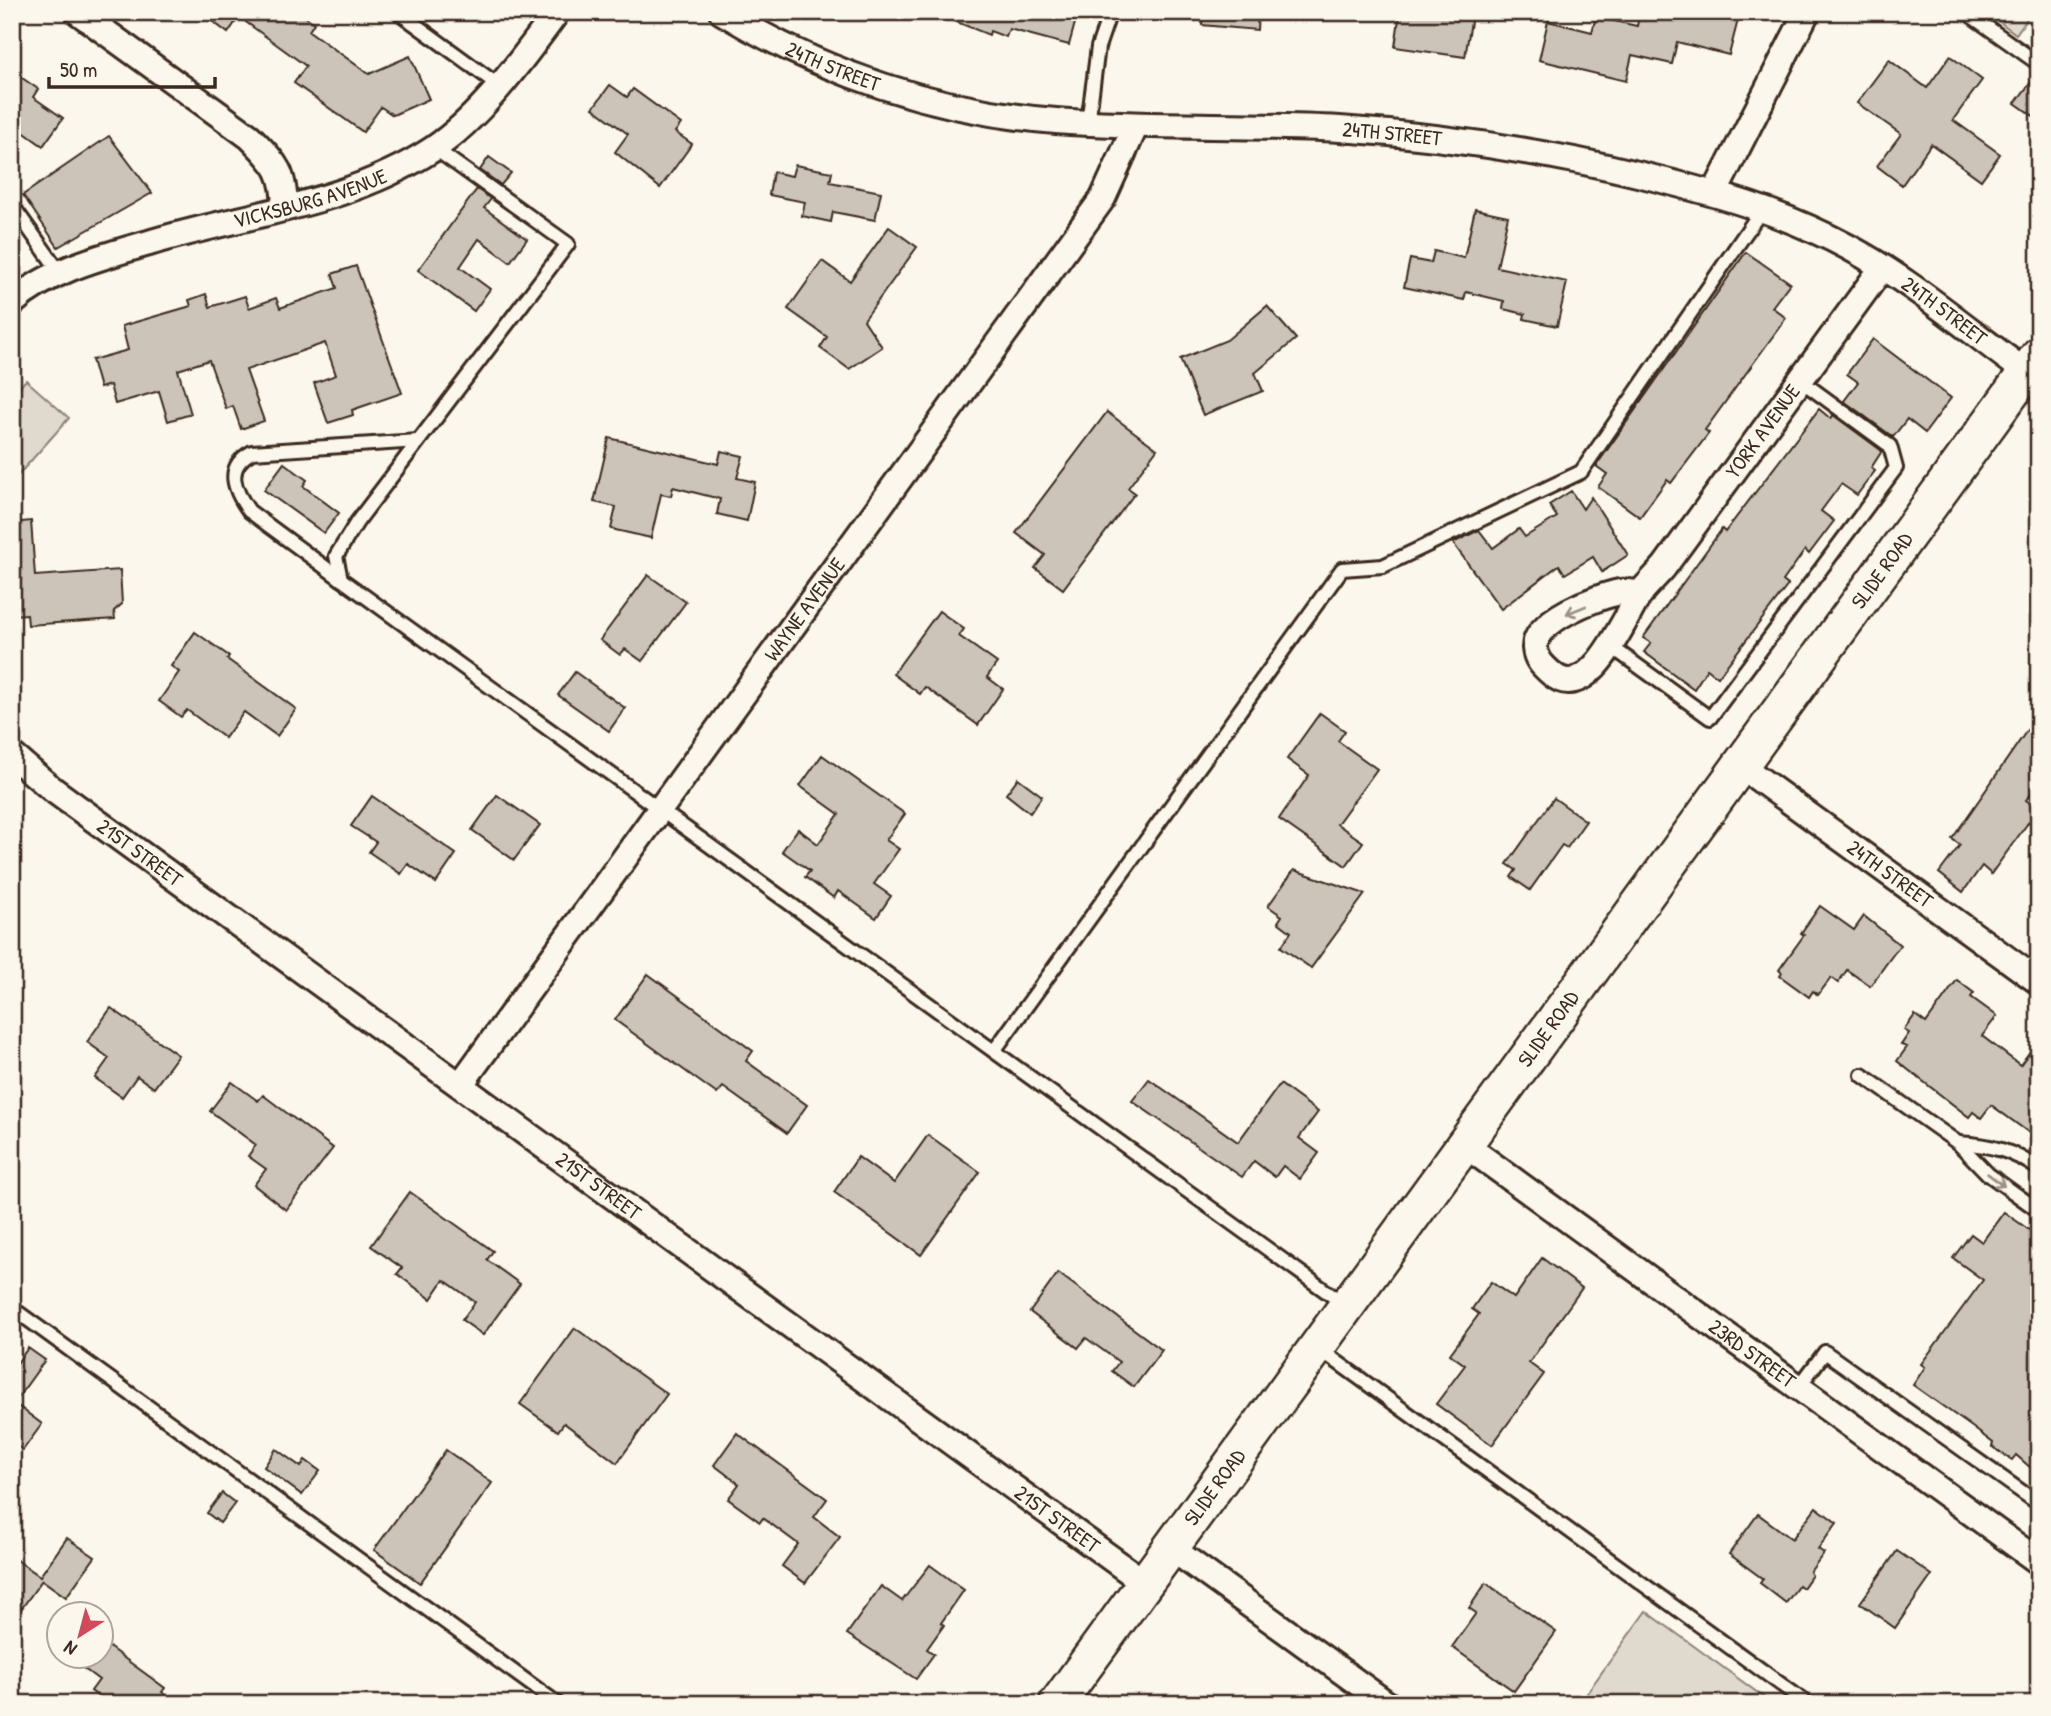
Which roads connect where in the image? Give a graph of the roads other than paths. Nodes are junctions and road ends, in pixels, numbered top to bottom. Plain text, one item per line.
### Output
1 (78, 12) edge
2 (398, 12) edge
3 (557, 12) edge
4 (723, 12) edge
5 (1110, 12) edge
6 (1807, 12) edge
7 (1966, 12) edge
8 (2039, 64) edge
9 (498, 85) junction
10 (1088, 123) junction
11 (1136, 125) junction
12 (434, 148) junction
13 (1715, 192) junction
14 (12, 205) edge
15 (285, 208) junction
16 (1763, 208) junction
17 (1882, 268) junction
18 (61, 274) junction
19 (12, 303) edge
20 (2033, 363) edge
21 (1800, 380) junction
22 (418, 441) junction
23 (341, 579) junction
24 (1641, 593) junction
25 (1609, 645) junction
26 (12, 755) edge
27 (1741, 766) junction
28 (12, 780) edge
29 (52, 789) junction
30 (661, 809) junction
31 (2039, 982) edge
32 (994, 1051) junction
33 (1863, 1075) dead end
34 (461, 1084) junction
35 (1958, 1143) junction
36 (1465, 1145) junction
37 (2039, 1169) edge
38 (2039, 1211) edge
39 (1347, 1307) junction
40 (12, 1308) edge
41 (1317, 1348) junction
42 (1798, 1388) junction
43 (2039, 1504) edge
44 (1171, 1548) junction
45 (2039, 1562) edge
46 (1146, 1583) junction
47 (558, 1704) edge
48 (1057, 1704) edge
49 (1387, 1704) edge
50 (1808, 1704) edge

1 - 15 street
2 - 9 lane
3 - 9 street, VICKSBURG AVENUE
4 - 10 street, 24TH STREET
5 - 10 lane
6 - 13 street
7 - 8 lane
9 - 12 street, VICKSBURG AVENUE
10 - 11 street, 24TH STREET
11 - 13 street, 24TH STREET
11 - 30 street, WAYNE AVENUE
12 - 15 street, VICKSBURG AVENUE
12 - 22 lane
13 - 16 street, 24TH STREET
14 - 18 lane
15 - 18 street, VICKSBURG AVENUE
16 - 17 street, 24TH STREET
16 - 32 lane
17 - 20 street, 24TH STREET
17 - 21 street, YORK AVENUE
18 - 19 street, VICKSBURG AVENUE
20 - 27 main road, SLIDE ROAD
21 - 24 street, YORK AVENUE
21 - 25 lane
22 - 23 lane
22 - 23 lane
23 - 30 lane
24 - 25 street, YORK AVENUE
24 -> 25 street, YORK AVENUE
26 - 29 street, 21ST STREET
27 - 31 street, 24TH STREET
27 - 36 main road, SLIDE ROAD
28 - 29 street, 21ST STREET
29 - 34 street, 21ST STREET
30 - 32 lane
30 - 34 street, WAYNE AVENUE
32 - 39 lane
33 - 35 lane
34 - 46 street, 21ST STREET
35 - 37 lane
35 -> 38 lane
36 - 39 main road, SLIDE ROAD
36 - 42 street, 23RD STREET
39 - 41 main road, SLIDE ROAD
40 - 47 lane
41 - 44 main road, SLIDE ROAD
41 - 50 lane
42 - 43 lane
42 - 45 street, 23RD STREET
44 - 46 main road, SLIDE ROAD
44 - 49 street
46 - 48 main road, SLIDE ROAD

